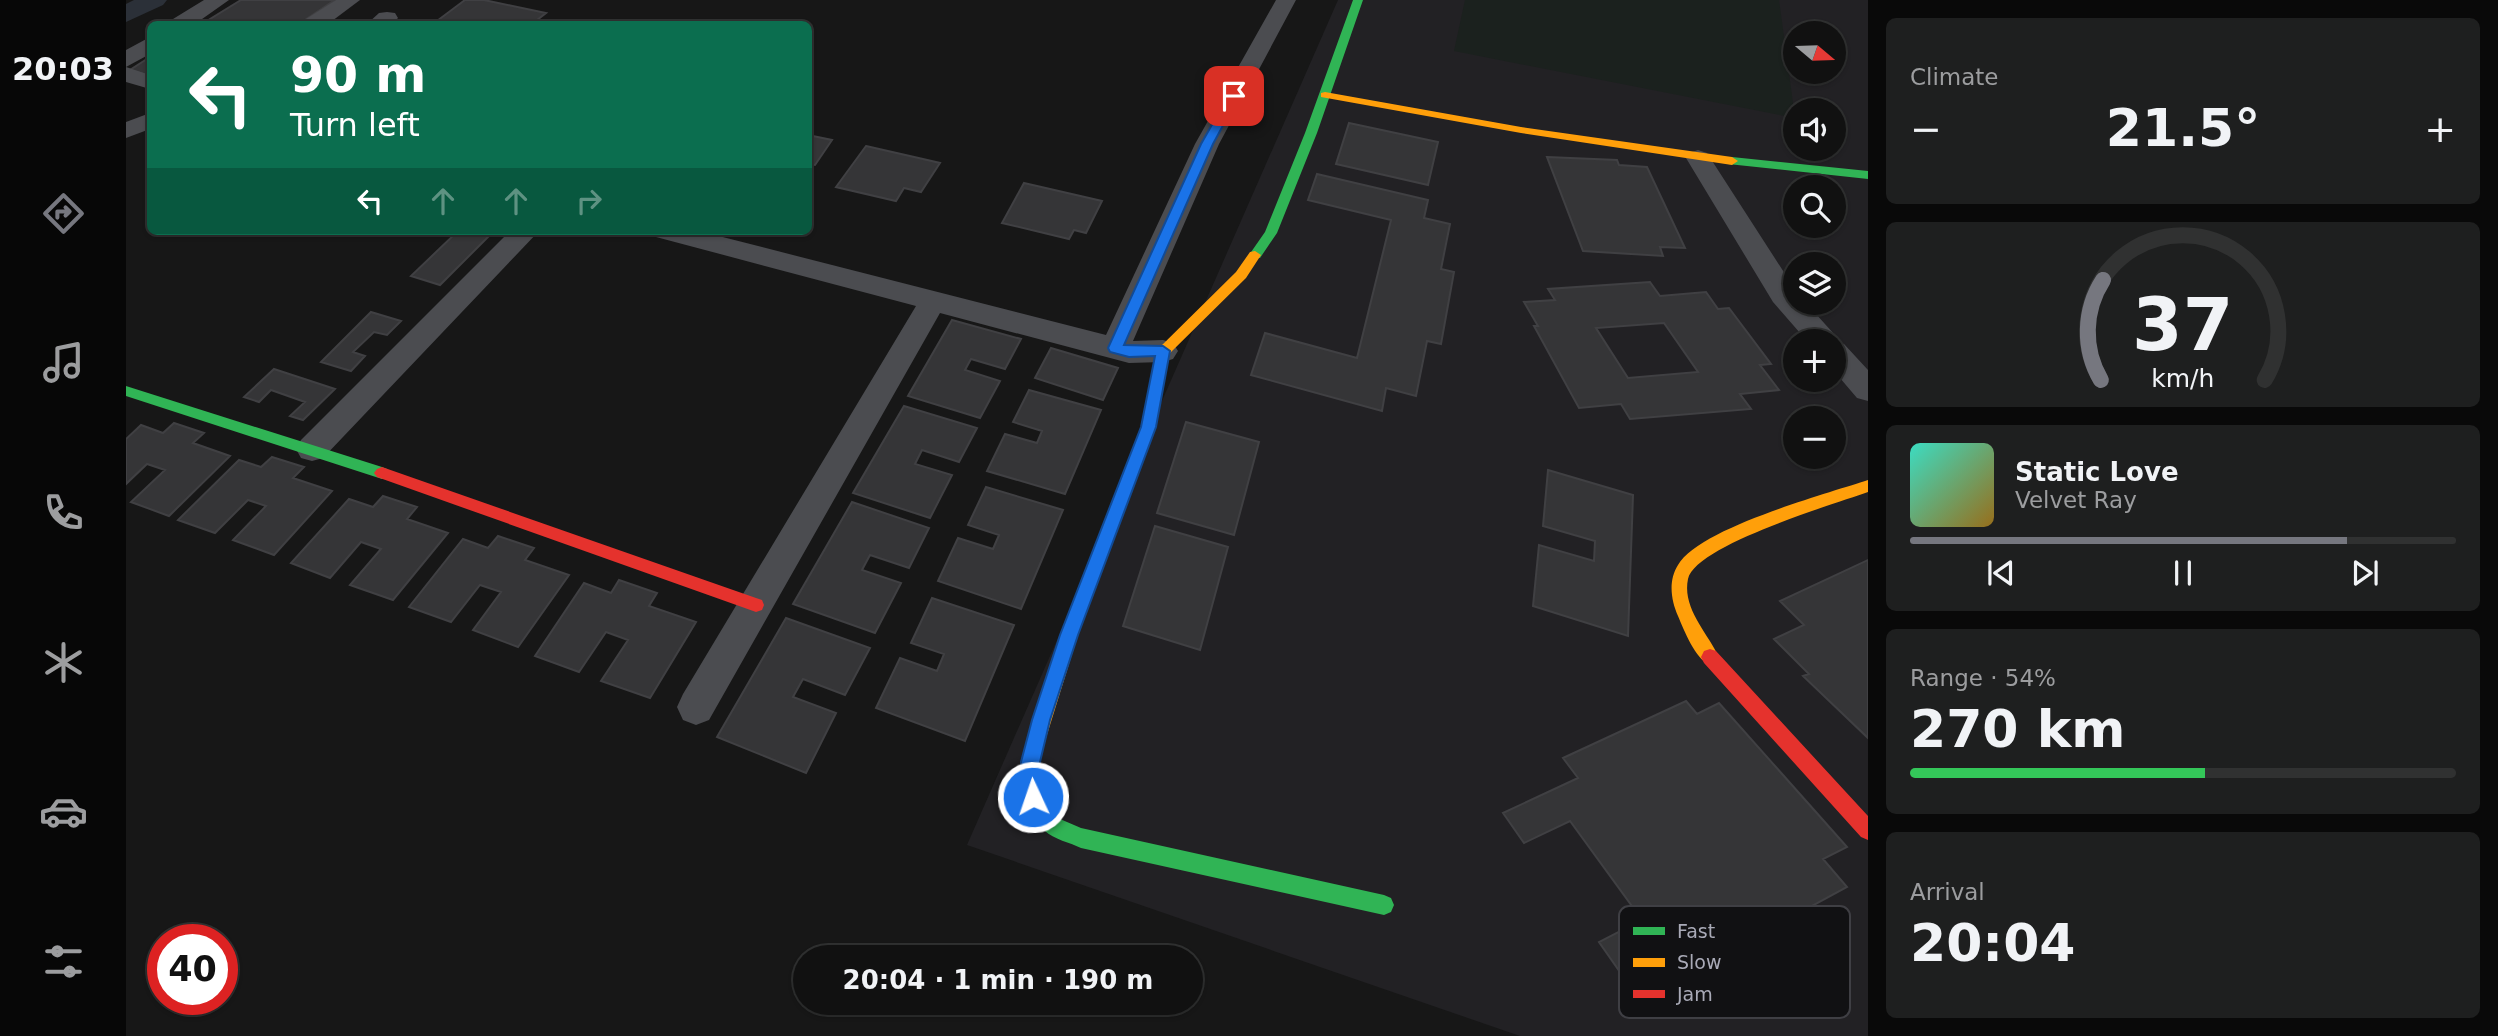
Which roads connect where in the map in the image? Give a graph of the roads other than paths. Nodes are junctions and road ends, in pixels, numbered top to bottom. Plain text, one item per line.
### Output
1 (219, 0) edge
2 (350, 0) edge
3 (1286, 0) edge
4 (1357, 0) edge
5 (186, 21) edge
6 (318, 21) edge
7 (147, 46) edge
8 (126, 60) edge
9 (126, 74) edge
10 (147, 81) edge
11 (1325, 95) junction
12 (147, 121) edge
13 (126, 131) edge
14 (1698, 158) junction
15 (1868, 175) edge
16 (522, 235) edge
17 (680, 235) edge
18 (933, 301) junction
19 (1813, 329) edge
20 (1115, 348) junction
21 (1163, 351) junction
22 (1846, 365) edge
23 (1868, 390) edge
24 (126, 391) edge
25 (312, 449) junction
26 (1868, 486) edge
27 (756, 605) junction
28 (696, 707) dead end
29 (1868, 830) edge
30 (1384, 905) dead end

1 - 5 street
2 - 6 street
3 - 20 street
4 - 11 street
7 - 8 street
9 - 10 street
11 - 14 street
11 - 21 street
12 - 13 street
14 - 15 street
14 - 19 street
16 - 25 street
17 - 18 street
18 - 20 street
18 - 27 street
20 - 21 street
21 - 30 street
22 - 23 street
24 - 25 street
25 - 27 street
26 - 29 street
27 - 28 street

